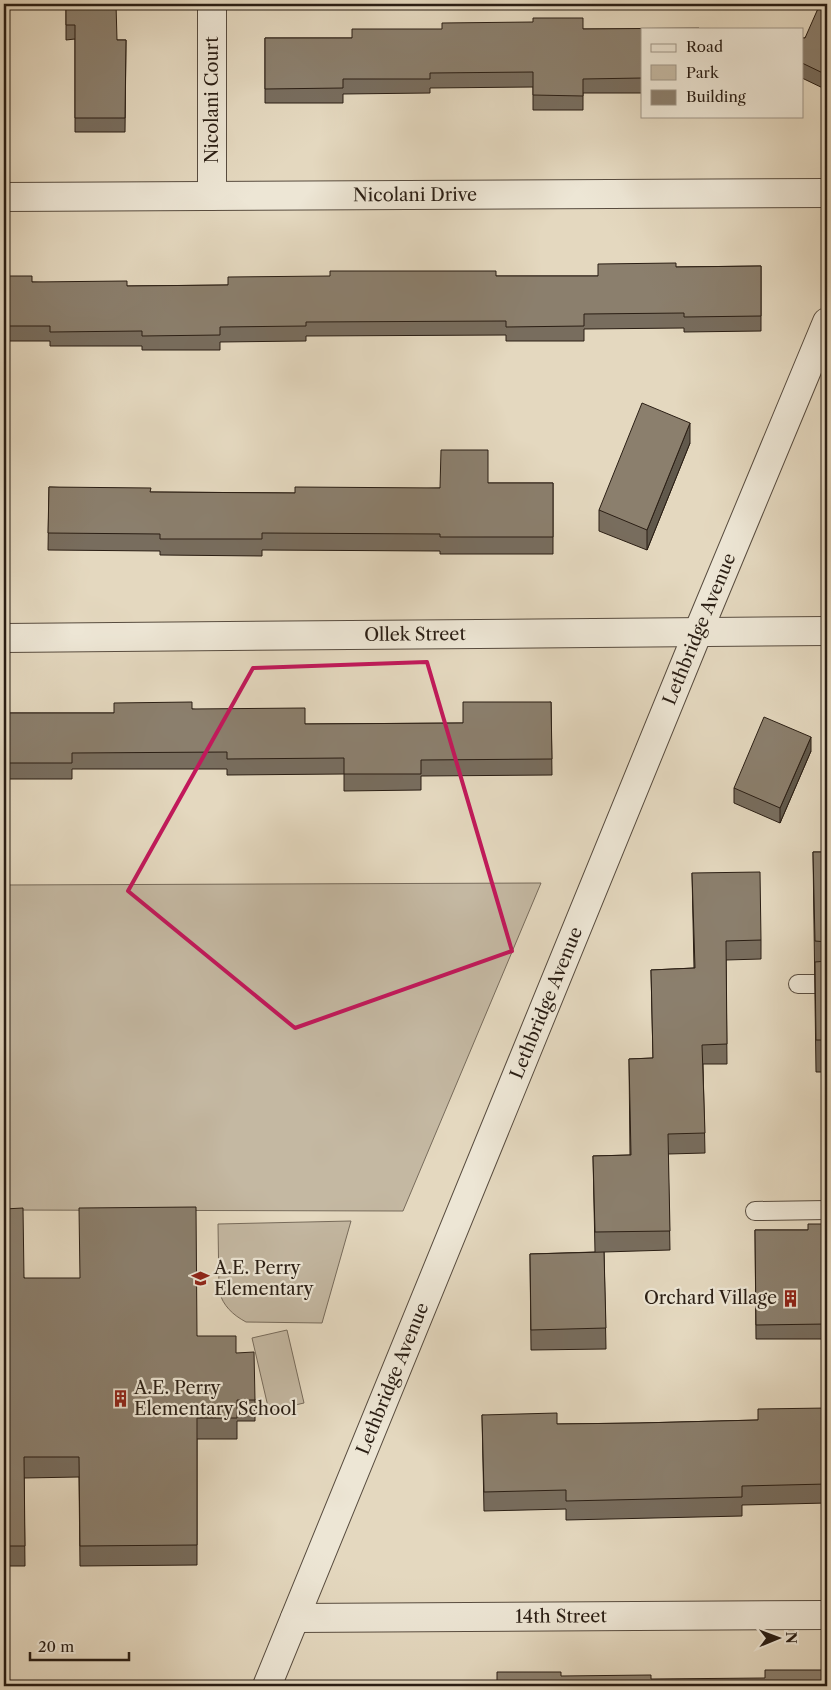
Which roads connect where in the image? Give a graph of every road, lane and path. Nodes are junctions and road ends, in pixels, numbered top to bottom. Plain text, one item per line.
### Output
1 (212, 4) edge
2 (827, 193) edge
3 (212, 196) junction
4 (4, 197) edge
5 (827, 322) edge
6 (827, 631) edge
7 (698, 632) junction
8 (4, 638) edge
9 (798, 984) dead end
10 (827, 984) edge
11 (827, 1210) edge
12 (755, 1211) dead end
13 (827, 1615) edge
14 (296, 1618) junction
15 (267, 1686) edge

1 - 3 street, Nicolani Court
2 - 3 street, Nicolani Drive
3 - 4 street, Nicolani Drive
5 - 7 street, Lethbridge Avenue
6 - 7 street, Ollek Street
7 - 8 street, Ollek Street
7 - 14 street, Lethbridge Avenue
9 - 10 lane
11 - 12 lane
13 - 14 street, 14th Street
14 - 15 street, Lethbridge Avenue

